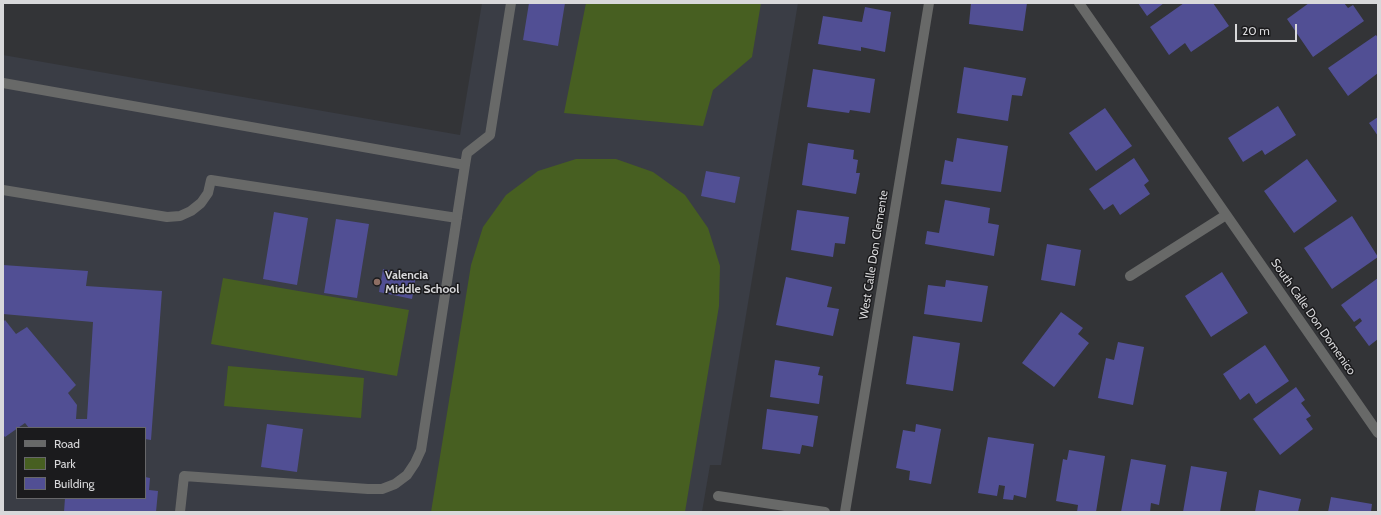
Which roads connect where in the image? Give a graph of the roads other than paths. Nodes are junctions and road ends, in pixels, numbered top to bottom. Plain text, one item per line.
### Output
1 (511, 3) edge
2 (929, 3) edge
3 (1079, 3) edge
4 (3, 83) edge
5 (465, 165) junction
6 (3, 190) edge
7 (1226, 215) junction
8 (457, 218) junction
9 (1130, 276) dead end
10 (1378, 433) edge
11 (718, 496) dead end
12 (180, 512) edge
13 (825, 512) edge
14 (844, 512) edge

1 - 5 street
2 - 14 street, West Calle Don Clemente
3 - 7 street, South Calle Don Domenico
4 - 5 street
5 - 8 street
6 - 8 street
7 - 9 street
7 - 10 street, South Calle Don Domenico
8 - 12 street
11 - 13 street

